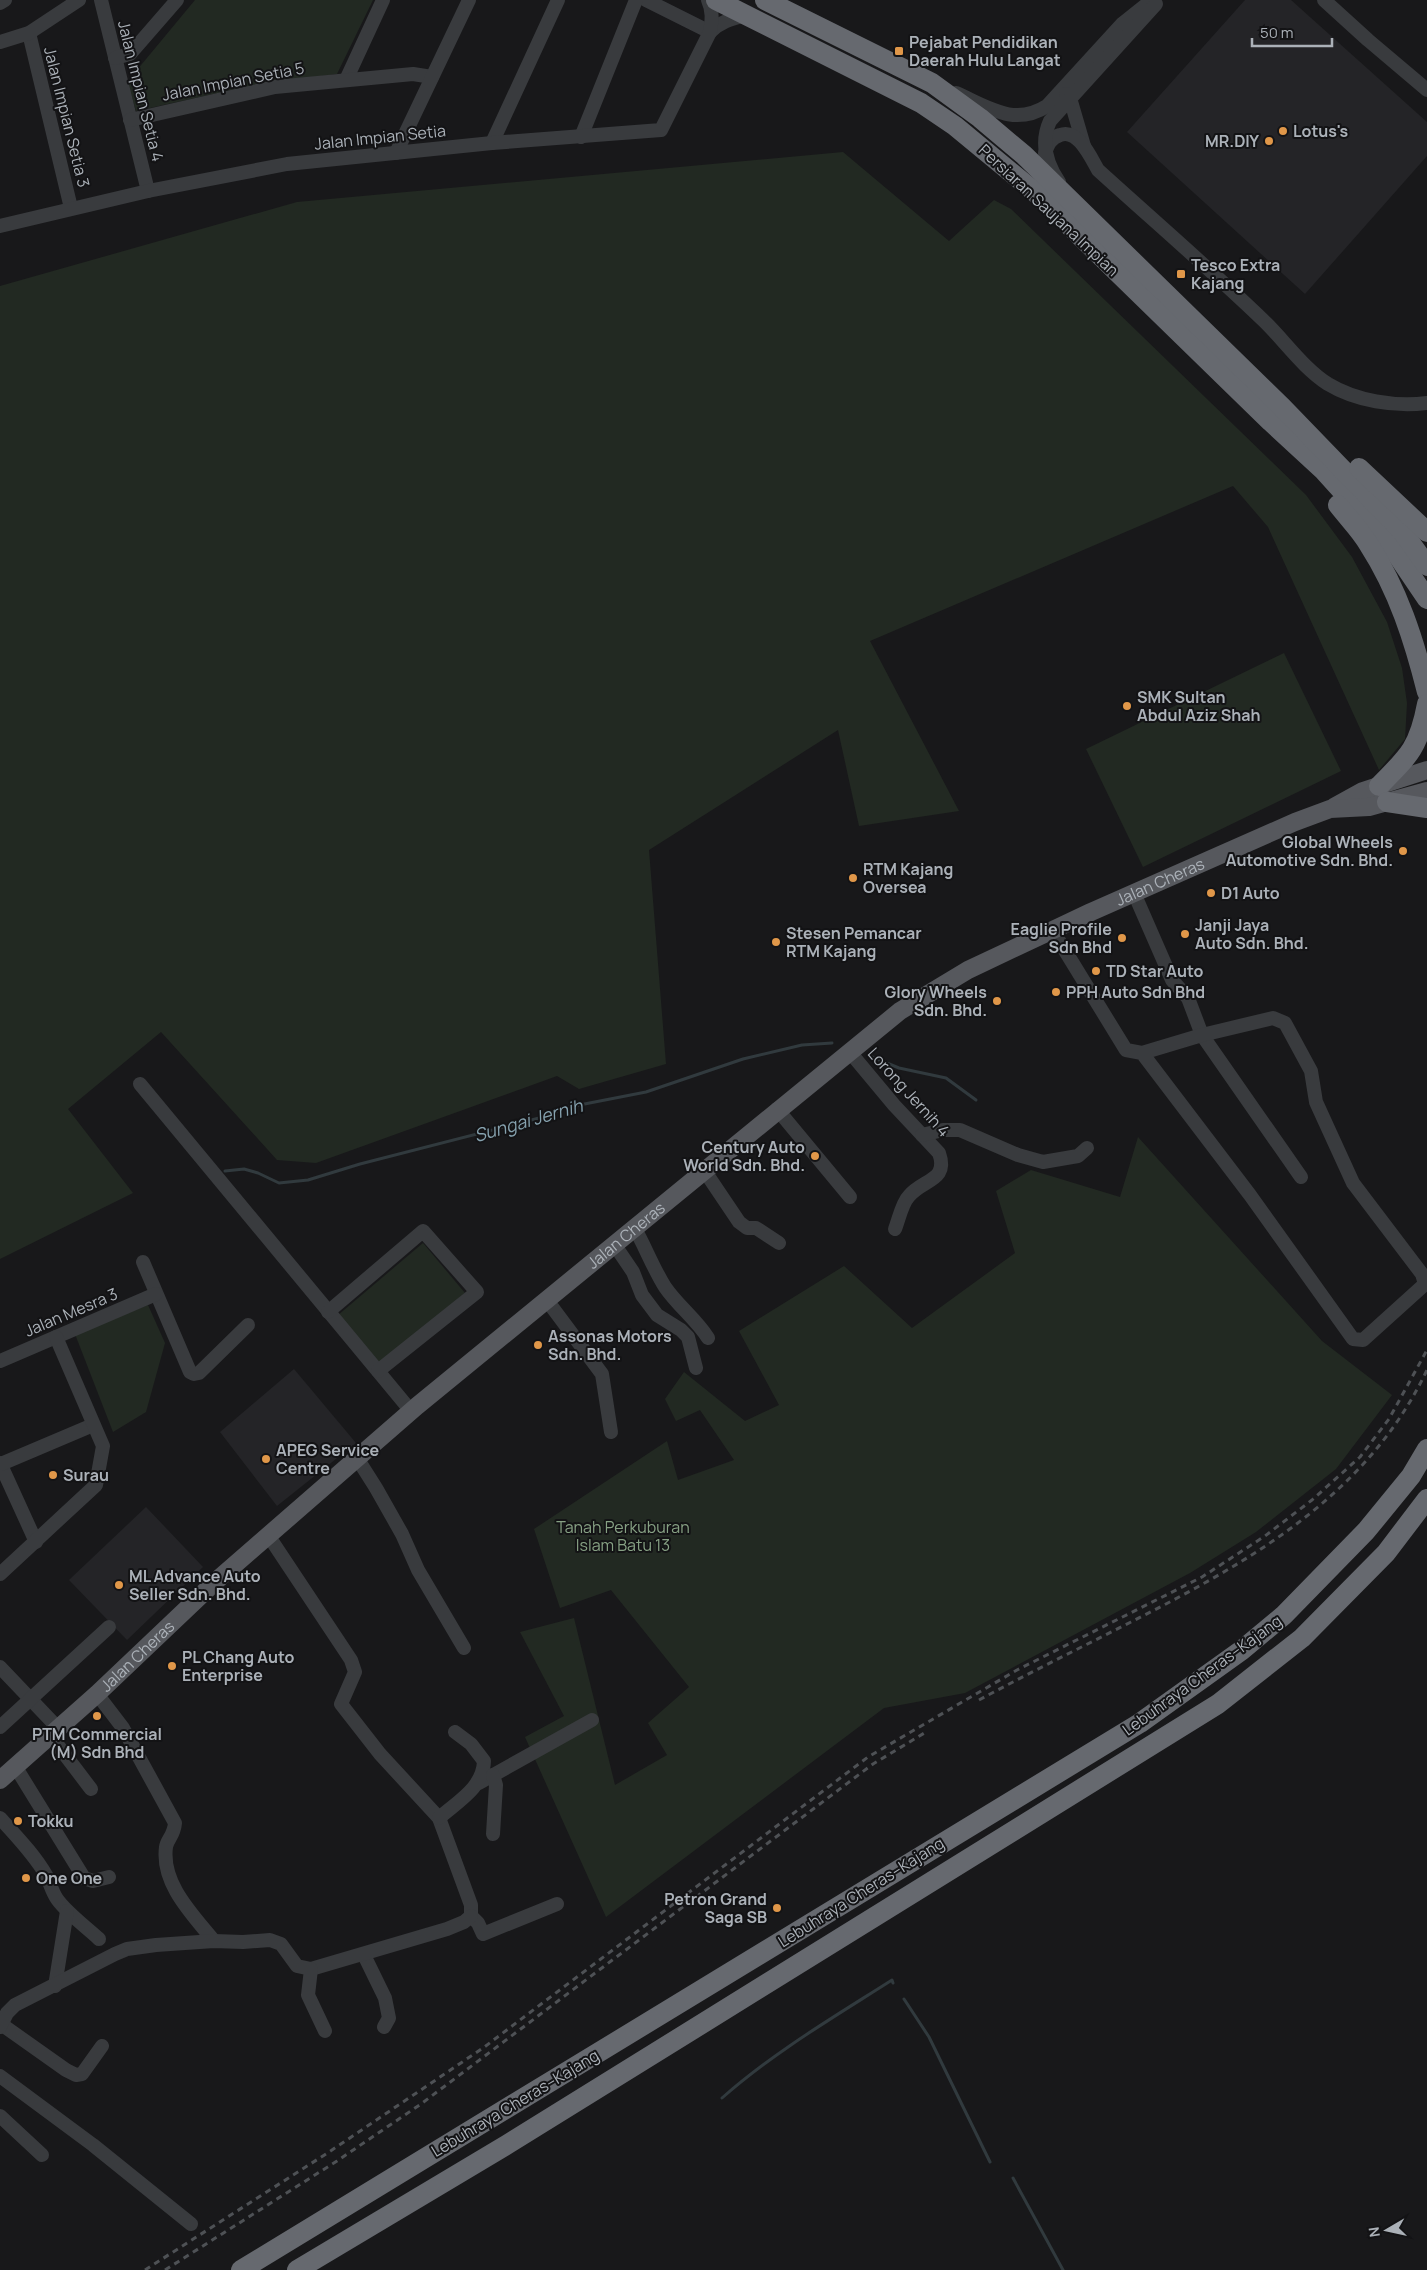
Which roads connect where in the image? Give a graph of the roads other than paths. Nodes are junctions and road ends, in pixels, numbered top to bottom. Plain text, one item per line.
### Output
1 (5, 0) edge
2 (79, 0) edge
3 (101, 0) edge
4 (177, 0) edge
5 (383, 0) edge
6 (469, 0) edge
7 (558, 0) edge
8 (636, 0) edge
9 (646, 0) edge
10 (708, 0) edge
11 (716, 0) edge
12 (765, 0) edge
13 (1152, 0) edge
14 (1158, 0) edge
15 (1324, 0) edge
16 (0, 3) edge
17 (744, 15) junction
18 (710, 32) junction
19 (29, 33) junction
20 (0, 42) edge
21 (115, 58) junction
22 (432, 77) junction
23 (346, 80) junction
24 (932, 83) junction
25 (1427, 90) edge
26 (1066, 94) junction
27 (130, 120) junction
28 (581, 137) junction
29 (492, 143) junction
30 (1084, 147) junction
31 (396, 153) junction
32 (1045, 153) junction
33 (148, 191) junction
34 (1074, 203) junction
35 (71, 208) junction
36 (0, 226) edge
37 (1223, 363) junction
38 (1427, 403) edge
39 (1277, 415) junction
40 (1427, 532) edge
41 (1427, 566) edge
42 (1427, 599) edge
43 (1418, 658) junction
44 (1427, 677) edge
45 (1427, 692) edge
46 (1427, 704) edge
47 (1427, 770) edge
48 (1427, 791) edge
49 (1383, 794) junction
50 (1427, 808) edge
51 (1134, 893) junction
52 (1053, 931) junction
53 (1202, 1035) junction
54 (849, 1051) junction
55 (1142, 1054) junction
56 (140, 1084) dead end
57 (777, 1110) junction
58 (922, 1135) junction
59 (1087, 1148) dead end
60 (704, 1170) junction
61 (1301, 1177) dead end
62 (850, 1196) dead end
63 (634, 1227) junction
64 (895, 1229) dead end
65 (779, 1243) dead end
66 (614, 1244) junction
67 (142, 1262) dead end
68 (156, 1294) junction
69 (546, 1299) junction
70 (328, 1312) junction
71 (248, 1325) dead end
72 (56, 1337) junction
73 (708, 1338) dead end
74 (0, 1361) edge
75 (696, 1368) dead end
76 (378, 1371) junction
77 (411, 1411) junction
78 (93, 1425) junction
79 (611, 1432) dead end
80 (1427, 1449) edge
81 (356, 1458) junction
82 (0, 1464) edge
83 (1427, 1499) edge
84 (268, 1535) junction
85 (36, 1542) junction
86 (0, 1574) edge
87 (109, 1628) dead end
88 (464, 1648) dead end
89 (0, 1667) edge
90 (97, 1694) junction
91 (31, 1700) junction
92 (592, 1720) dead end
93 (0, 1727) edge
94 (54, 1732) junction
95 (455, 1732) dead end
96 (15, 1766) junction
97 (493, 1775) junction
98 (0, 1780) edge
99 (479, 1783) junction
100 (91, 1789) dead end
101 (0, 1818) edge
102 (439, 1818) junction
103 (493, 1834) dead end
104 (109, 1878) dead end
105 (556, 1904) dead end
106 (67, 1911) junction
107 (471, 1916) junction
108 (98, 1939) dead end
109 (214, 1941) junction
110 (364, 1955) junction
111 (311, 1969) junction
112 (55, 1986) junction
113 (1, 2026) edge
114 (384, 2028) dead end
115 (325, 2031) dead end
116 (102, 2046) dead end
117 (0, 2076) edge
118 (0, 2116) edge
119 (42, 2155) dead end
120 (191, 2224) dead end
121 (241, 2270) edge
122 (297, 2270) edge

1 - 16 street
2 - 19 street
3 - 21 street, Jalan Impian Setia 4
4 - 21 street
5 - 23 street
6 - 22 street
7 - 29 street
8 - 28 street
9 - 18 street
10 - 18 street, Jalan Impian Setia
11 - 17 highway, Persiaran Saujana Impian
12 - 24 highway, Persiaran Saujana Impian
13 - 26 street
14 - 26 street
15 - 25 street
17 - 18 street
17 - 37 highway, Persiaran Saujana Impian
18 - 28 street, Jalan Impian Setia
19 - 20 street
19 - 35 street, Jalan Impian Setia 3
21 - 27 street, Jalan Impian Setia 4
22 - 23 street, Jalan Impian Setia 5
22 - 31 street
23 - 27 street, Jalan Impian Setia 5
24 - 26 street
24 - 34 highway, Persiaran Saujana Impian
26 - 30 street
26 - 32 street
27 - 33 street, Jalan Impian Setia 4
28 - 29 street, Jalan Impian Setia
29 - 31 street, Jalan Impian Setia
30 - 32 street
30 - 38 street
31 - 33 street, Jalan Impian Setia
32 - 34 street
33 - 35 street, Jalan Impian Setia
34 - 37 highway, Persiaran Saujana Impian
35 - 36 street, Jalan Impian Setia
37 - 39 highway, Persiaran Saujana Impian
39 - 40 highway
39 - 41 highway
39 - 42 highway
39 - 43 highway
43 - 44 highway
43 - 45 highway
46 - 49 highway
47 - 49 main road, Jalan Cheras
48 - 49 main road, Jalan Cheras
49 - 50 highway
49 - 51 main road, Jalan Cheras
51 - 52 main road, Jalan Cheras
51 - 53 street
52 - 54 main road, Jalan Cheras
52 - 55 street
53 - 55 street
53 - 55 street
53 - 61 street
54 - 57 main road, Jalan Cheras
54 - 58 street, Lorong Jernih 4
56 - 70 street
57 - 60 main road, Jalan Cheras
57 - 62 street
58 - 59 street
58 - 64 street, Lorong Jernih 4
60 - 63 main road, Jalan Cheras
60 - 65 street
63 - 66 main road, Jalan Cheras
63 - 73 street
66 - 69 main road, Jalan Cheras
66 - 75 street
67 - 68 street
68 - 71 street
68 - 72 street, Jalan Mesra 3
69 - 77 main road, Jalan Cheras
69 - 79 street
70 - 76 street
70 - 76 street
72 - 74 street, Jalan Mesra 3
72 - 78 street
76 - 77 street
77 - 81 main road, Jalan Cheras
78 - 82 street
78 - 85 street
80 - 121 highway, Lebuhraya Cheras–Kajang
81 - 84 main road, Jalan Cheras
81 - 88 street
82 - 85 street
83 - 122 highway, Lebuhraya Cheras–Kajang
84 - 90 main road, Jalan Cheras
84 - 102 street
85 - 86 street
87 - 91 street
89 - 91 street
90 - 94 main road, Jalan Cheras
90 - 109 street
91 - 93 street
91 - 94 street
92 - 97 street
94 - 96 main road, Jalan Cheras
94 - 100 street
95 - 99 street
96 - 98 main road, Jalan Cheras
96 - 104 street
97 - 99 street
97 - 103 street
99 - 102 street
101 - 106 street
102 - 107 street
105 - 107 street
106 - 108 street
106 - 112 street
107 - 110 street
109 - 111 street
109 - 112 street
110 - 111 street
110 - 114 street
111 - 115 street
112 - 113 street
113 - 116 street
117 - 120 street
118 - 119 street

